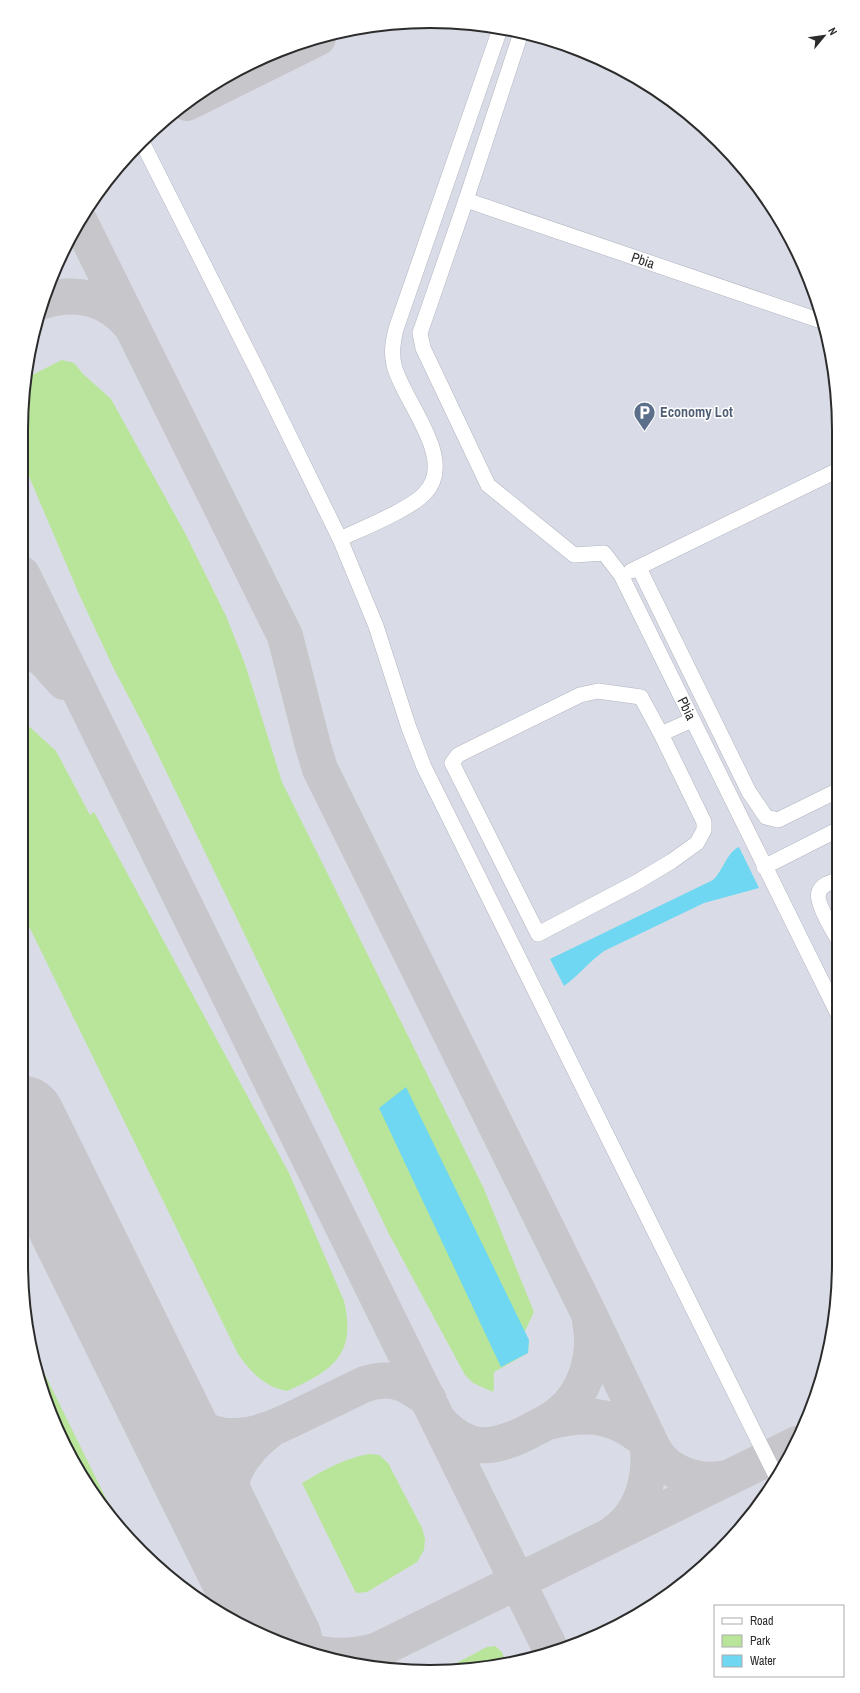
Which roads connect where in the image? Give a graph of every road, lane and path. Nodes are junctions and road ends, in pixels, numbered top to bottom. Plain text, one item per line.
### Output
1 (498, 34) edge
2 (519, 39) edge
3 (145, 147) edge
4 (466, 200) junction
5 (816, 319) edge
6 (832, 473) edge
7 (340, 539) junction
8 (639, 568) junction
9 (621, 575) junction
10 (692, 720) junction
11 (661, 734) junction
12 (832, 793) edge
13 (832, 833) edge
14 (764, 867) junction
15 (832, 882) edge
16 (832, 927) edge
17 (832, 1002) edge
18 (774, 1471) edge

1 - 7 lane
2 - 4 lane
3 - 7 lane
4 - 5 lane, Pbia
4 - 9 lane, Pbia
6 - 8 lane
7 - 18 lane
8 - 9 lane
8 - 12 lane
9 - 10 lane, Pbia
10 - 11 lane
10 - 14 lane, Pbia
11 - 11 lane
13 - 14 lane
14 - 17 lane, Pbia
15 - 16 lane

